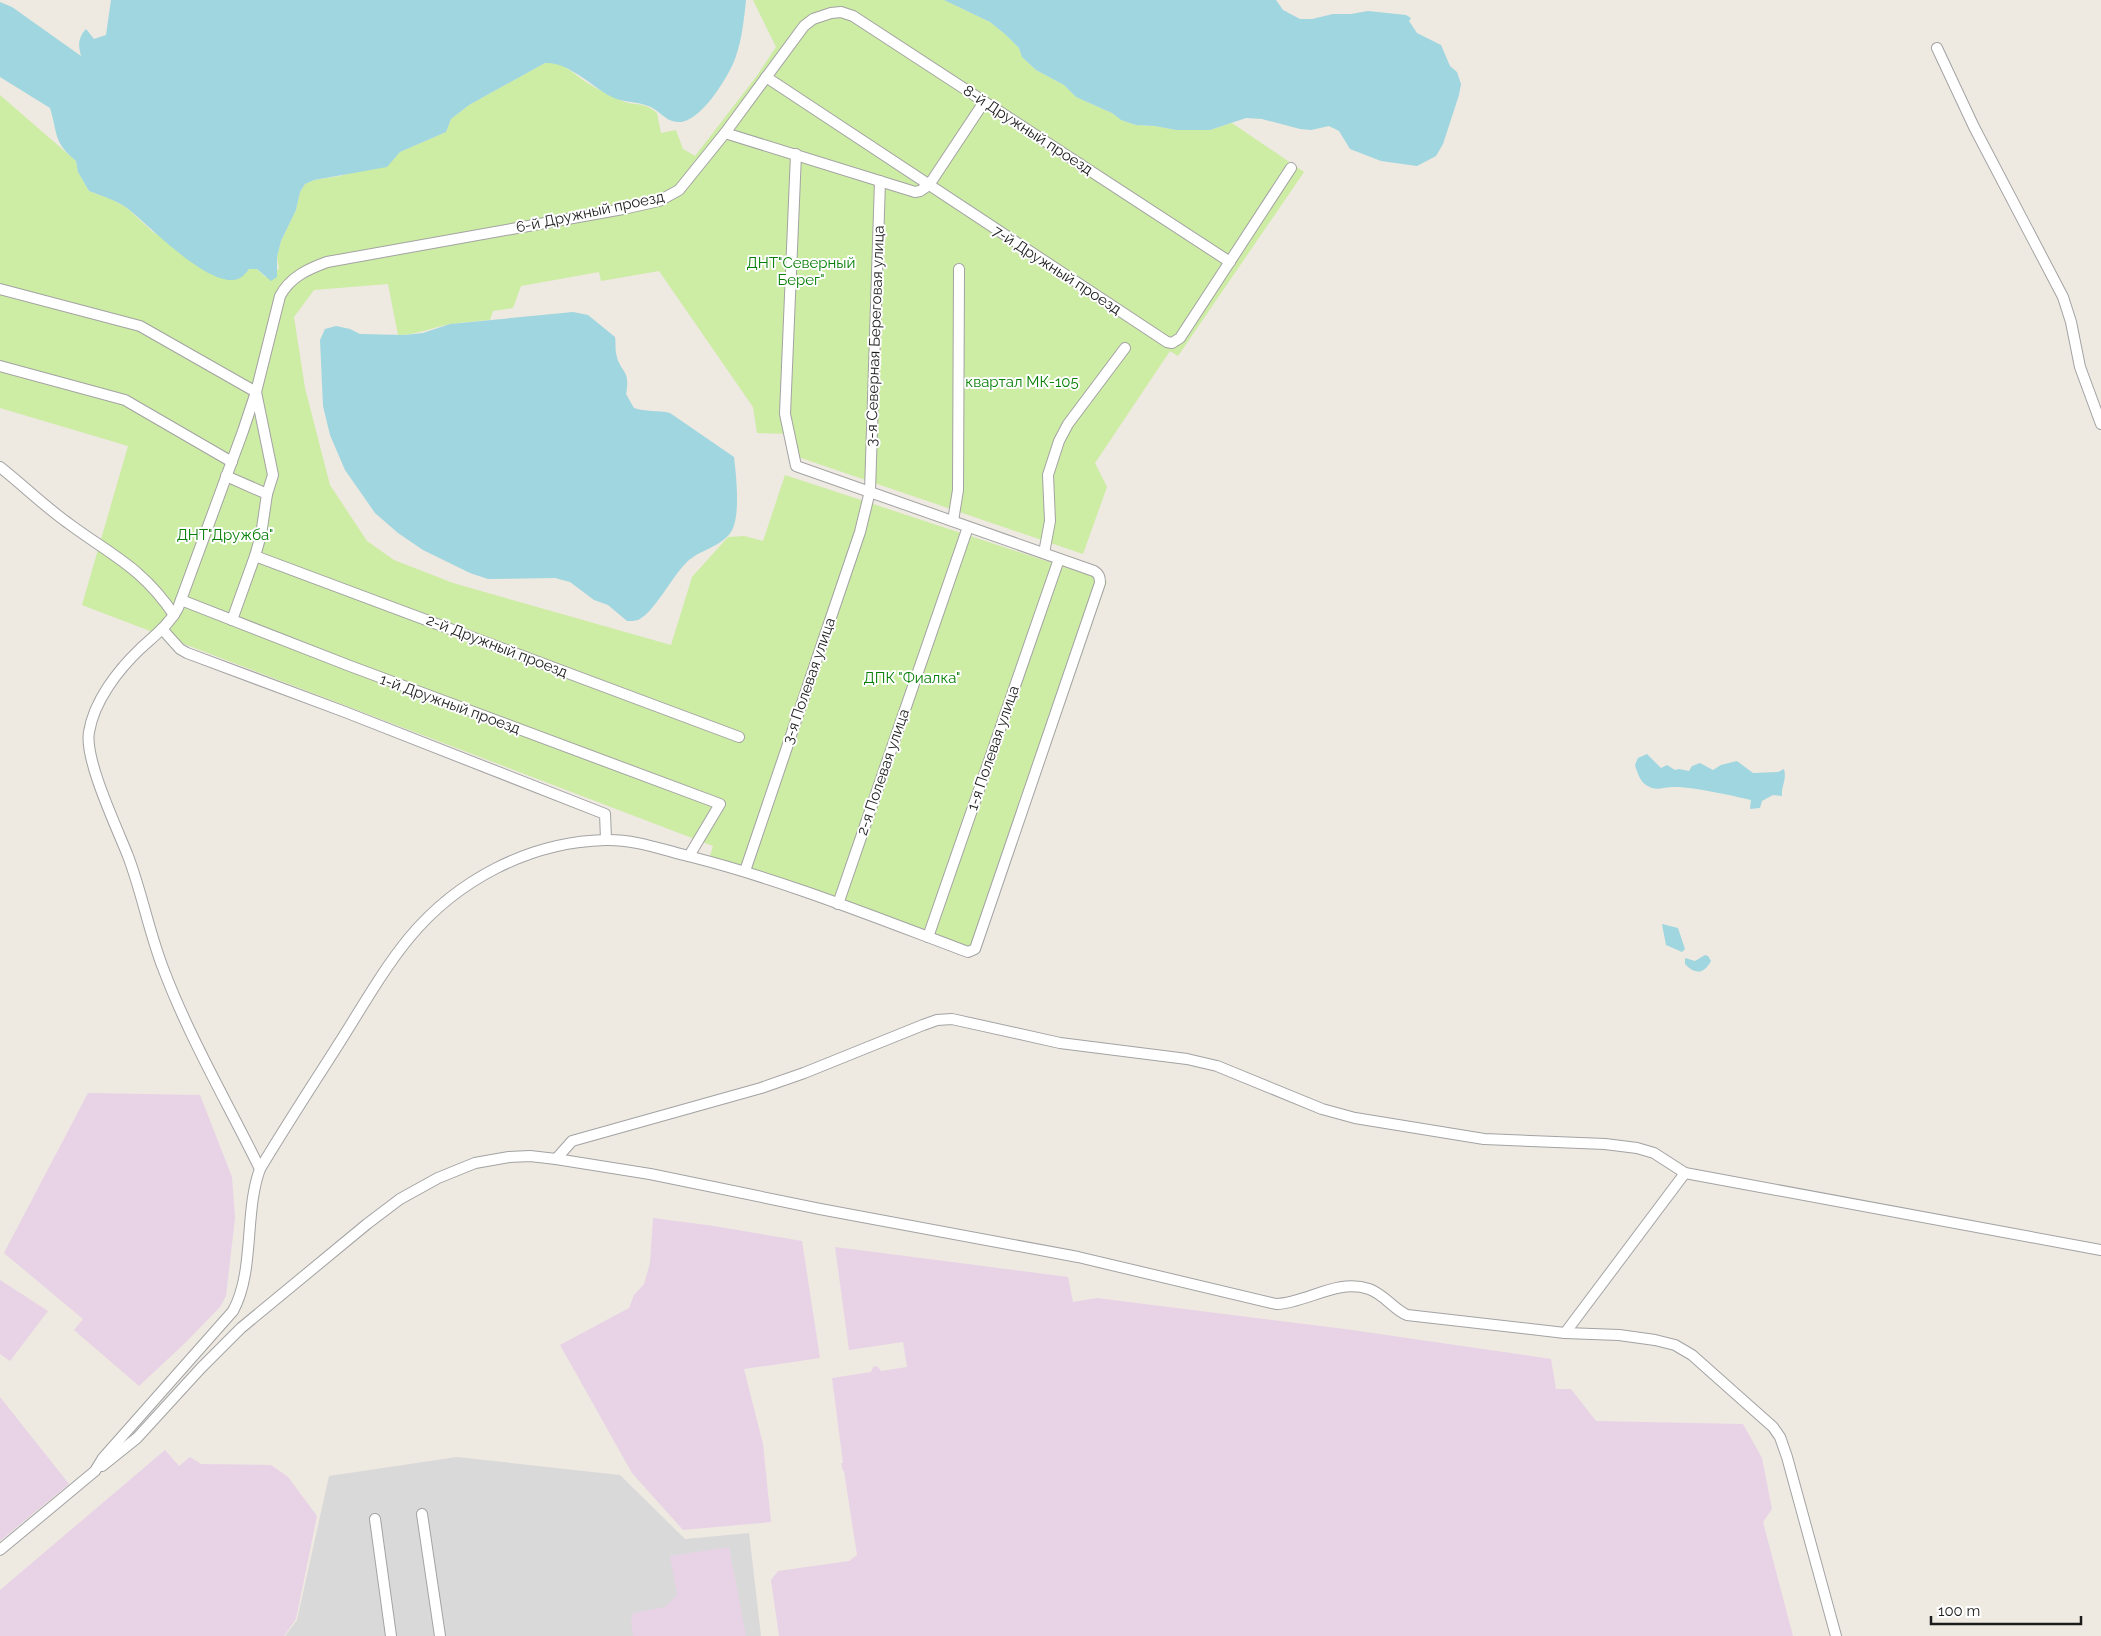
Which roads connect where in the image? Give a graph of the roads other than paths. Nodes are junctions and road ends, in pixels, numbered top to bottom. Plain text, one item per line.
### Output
1 (822, 15) joint
2 (1937, 48) dead end
3 (766, 77) junction
4 (984, 102) junction
5 (725, 133) junction
6 (796, 154) junction
7 (1291, 168) dead end
8 (880, 181) junction
9 (929, 185) junction
10 (1230, 262) junction
11 (959, 270) dead end
12 (0, 289) edge
13 (1125, 348) dead end
14 (0, 366) edge
15 (256, 392) junction
16 (2101, 424) edge
17 (232, 462) junction
18 (0, 467) edge
19 (226, 476) junction
20 (870, 491) junction
21 (267, 494) junction
22 (952, 521) junction
23 (968, 527) junction
24 (1044, 553) junction
25 (256, 556) junction
26 (1059, 559) junction
27 (181, 600) junction
28 (174, 615) junction
29 (232, 620) junction
30 (162, 629) junction
31 (739, 737) dead end
32 (606, 840) junction
33 (689, 856) junction
34 (745, 871) junction
35 (838, 904) junction
36 (928, 937) junction
37 (556, 1159) junction
38 (260, 1168) junction
39 (1685, 1173) junction
40 (2101, 1250) edge
41 (1565, 1333) junction
42 (95, 1471) junction
43 (422, 1514) dead end
44 (375, 1519) dead end
45 (0, 1550) edge
46 (391, 1636) edge
47 (440, 1636) edge
48 (1836, 1636) edge

1 - 3 street, 6-й Дружный проезд
1 - 4 street, 8-й Дружный проезд
2 - 16 street
3 - 5 street, 6-й Дружный проезд
3 - 9 street, 7-й Дружный проезд
4 - 9 street
4 - 10 street, 8-й Дружный проезд
5 - 6 street
5 - 15 street, 6-й Дружный проезд
6 - 8 street
6 - 20 street
7 - 10 street, 7-й Дружный проезд
8 - 9 street
8 - 20 street, 3-я Северная Береговая улица
9 - 10 street, 7-й Дружный проезд
11 - 22 street
12 - 15 street
13 - 24 street
14 - 17 street
15 - 17 street
15 - 21 street
17 - 19 street
18 - 28 street
19 - 21 street
19 - 27 street
20 - 22 street
20 - 34 street, 3-я Полевая улица
21 - 25 street
22 - 23 street
23 - 24 street
23 - 35 street, 2-я Полевая улица
24 - 26 street
25 - 29 street
25 - 31 street, 2-й Дружный проезд
26 - 36 street, 1-я Полевая улица
26 - 36 street
27 - 28 street
27 - 29 street, 1-й Дружный проезд
28 - 30 street
29 - 33 street, 1-й Дружный проезд
30 - 32 street
30 - 38 street
32 - 33 street
32 - 38 street
33 - 34 street
34 - 35 street
35 - 36 street
37 - 39 street
37 - 41 street
37 - 42 street
38 - 42 street
39 - 40 street
39 - 41 street
41 - 48 street
42 - 45 street
43 - 47 street
44 - 46 street

